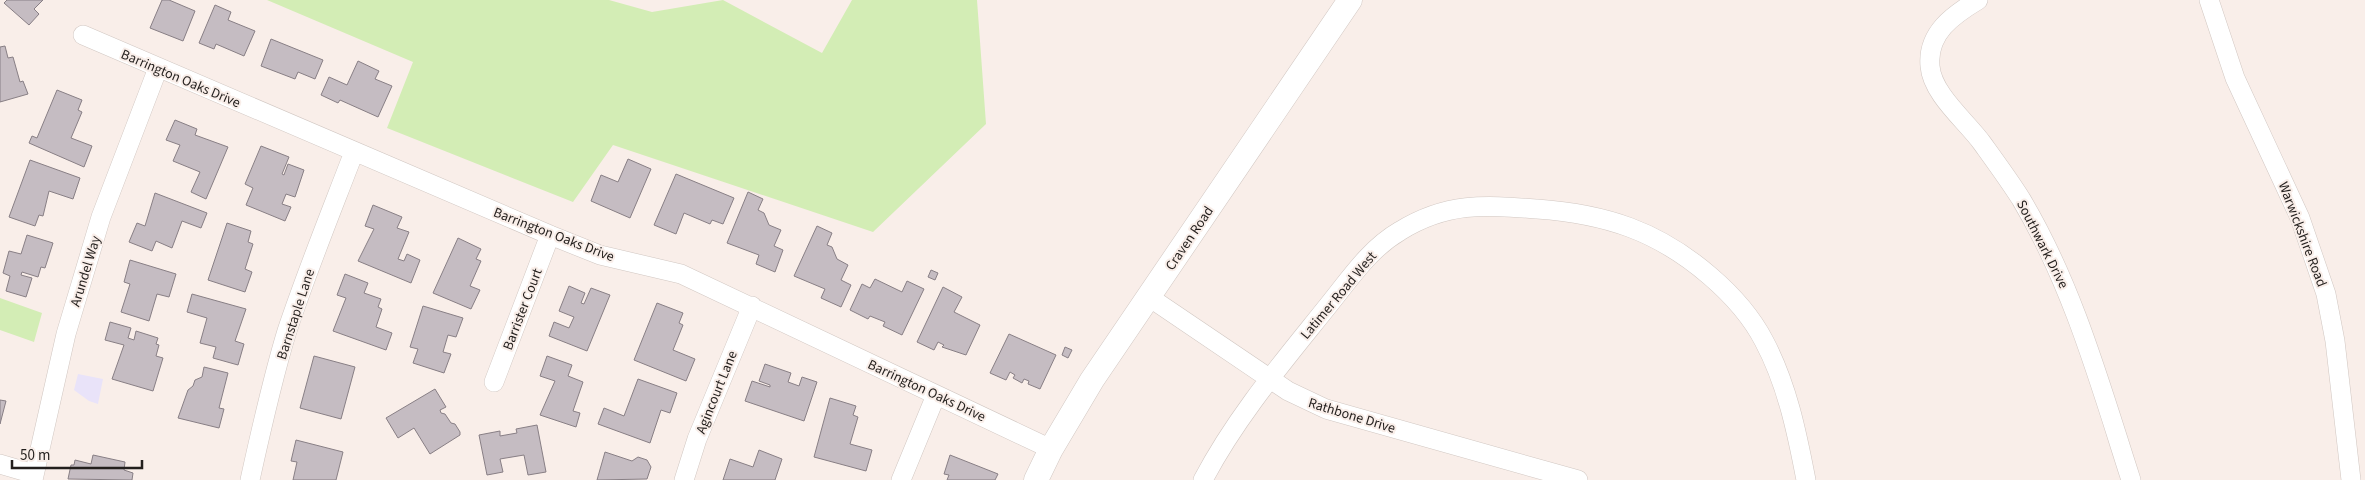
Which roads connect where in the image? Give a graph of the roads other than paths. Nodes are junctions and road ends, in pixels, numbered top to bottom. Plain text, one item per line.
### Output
1 (1350, 0) edge
2 (1978, 0) edge
3 (2209, 0) edge
4 (83, 35) dead end
5 (158, 68) junction
6 (354, 152) junction
7 (550, 236) junction
8 (1149, 297) junction
9 (752, 306) junction
10 (1269, 379) junction
11 (494, 382) dead end
12 (936, 395) junction
13 (1051, 449) junction
14 (0, 464) edge
15 (34, 477) edge
16 (250, 480) edge
17 (684, 480) edge
18 (901, 480) edge
19 (1036, 480) edge
20 (1203, 480) edge
21 (1578, 480) edge
22 (1806, 480) edge
23 (2130, 480) edge
24 (2351, 480) edge

1 - 8 street, Craven Road
2 - 23 street, Southwark Drive
3 - 24 street, Warwickshire Road
4 - 5 street, Barrington Oaks Drive
5 - 6 street, Barrington Oaks Drive
5 - 15 street, Arundel Way
6 - 7 street, Barrington Oaks Drive
6 - 16 street, Barnstaple Lane
7 - 9 street, Barrington Oaks Drive
7 - 11 street, Barrister Court
8 - 10 street, Rathbone Drive
8 - 13 street, Craven Road
9 - 12 street, Barrington Oaks Drive
9 - 17 street, Agincourt Lane
10 - 20 street, Latimer Road West
10 - 21 street, Rathbone Drive
10 - 22 street, Latimer Road West
12 - 13 street, Barrington Oaks Drive
12 - 18 street
13 - 19 street, Craven Road
14 - 15 street

